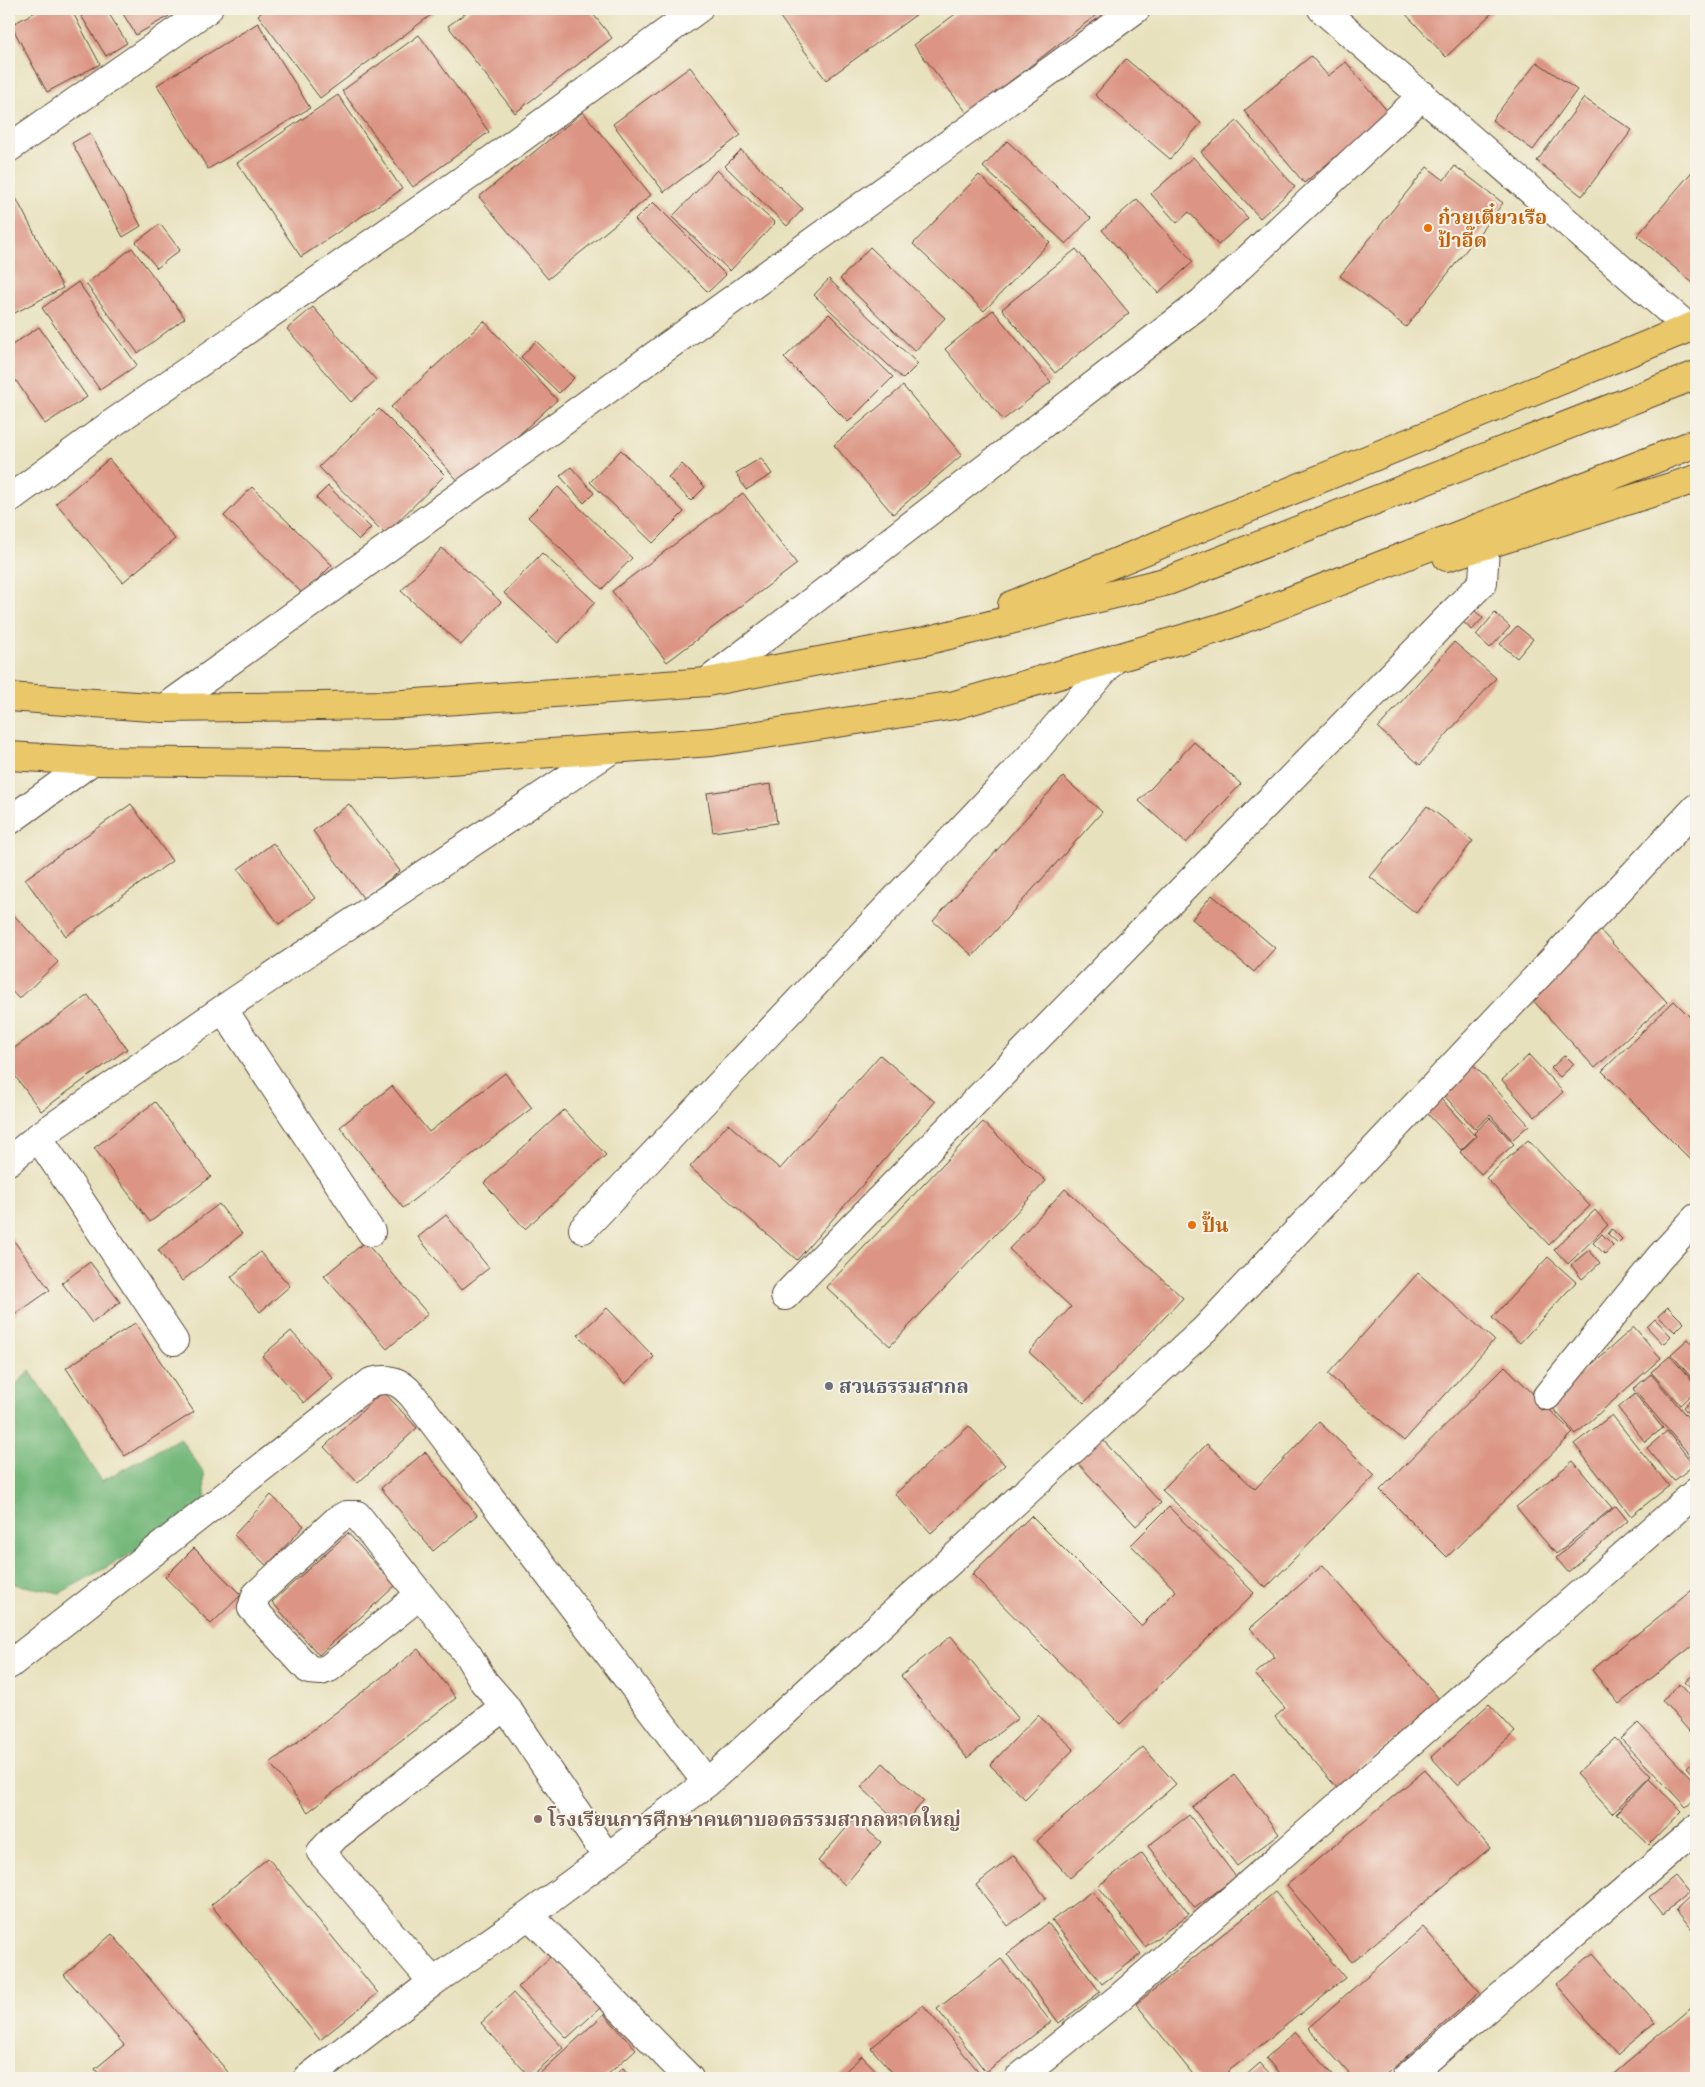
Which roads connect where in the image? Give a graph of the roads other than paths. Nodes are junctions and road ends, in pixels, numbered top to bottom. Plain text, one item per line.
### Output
1 (208, 9) edge
2 (698, 9) edge
3 (1136, 9) edge
4 (1322, 9) edge
5 (1422, 95) junction
6 (9, 148) edge
7 (1692, 326) edge
8 (1696, 375) edge
9 (1696, 443) edge
10 (1696, 479) edge
11 (9, 499) edge
12 (1485, 546) junction
13 (1220, 628) junction
14 (925, 641) junction
15 (1115, 658) junction
16 (707, 682) junction
17 (9, 697) edge
18 (164, 708) junction
19 (612, 749) junction
20 (9, 756) edge
21 (92, 760) junction
22 (1696, 808) edge
23 (9, 821) edge
24 (223, 1009) junction
25 (38, 1137) junction
26 (9, 1160) edge
27 (1696, 1218) edge
28 (583, 1230) dead end
29 (371, 1232) dead end
30 (785, 1296) dead end
31 (174, 1341) dead end
32 (1546, 1396) dead end
33 (1696, 1492) edge
34 (420, 1595) junction
35 (9, 1665) edge
36 (506, 1706) junction
37 (707, 1783) junction
38 (1696, 1829) edge
39 (607, 1857) junction
40 (529, 1915) junction
41 (433, 1982) junction
42 (308, 2078) edge
43 (688, 2078) edge
44 (1019, 2078) edge
45 (1406, 2078) edge

1 - 6 street
2 - 11 street
3 - 18 street
4 - 5 street
5 - 7 street
5 - 16 street
7 - 14 main road
8 - 14 main road
9 - 13 main road
10 - 12 main road
12 - 13 main road
12 - 30 street
13 - 15 main road
14 - 16 main road
15 - 19 main road
15 - 28 street
16 - 18 main road
17 - 18 main road
19 - 21 main road
19 - 24 street
20 - 21 main road
21 - 23 street
22 - 37 street
24 - 25 street
24 - 29 street
25 - 26 street
25 - 31 street
27 - 32 street
33 - 44 street
34 - 34 street
34 - 36 street
35 - 37 street
36 - 39 street
36 - 41 street
37 - 39 street
38 - 45 street
39 - 40 street
40 - 41 street
40 - 43 street
41 - 42 street

